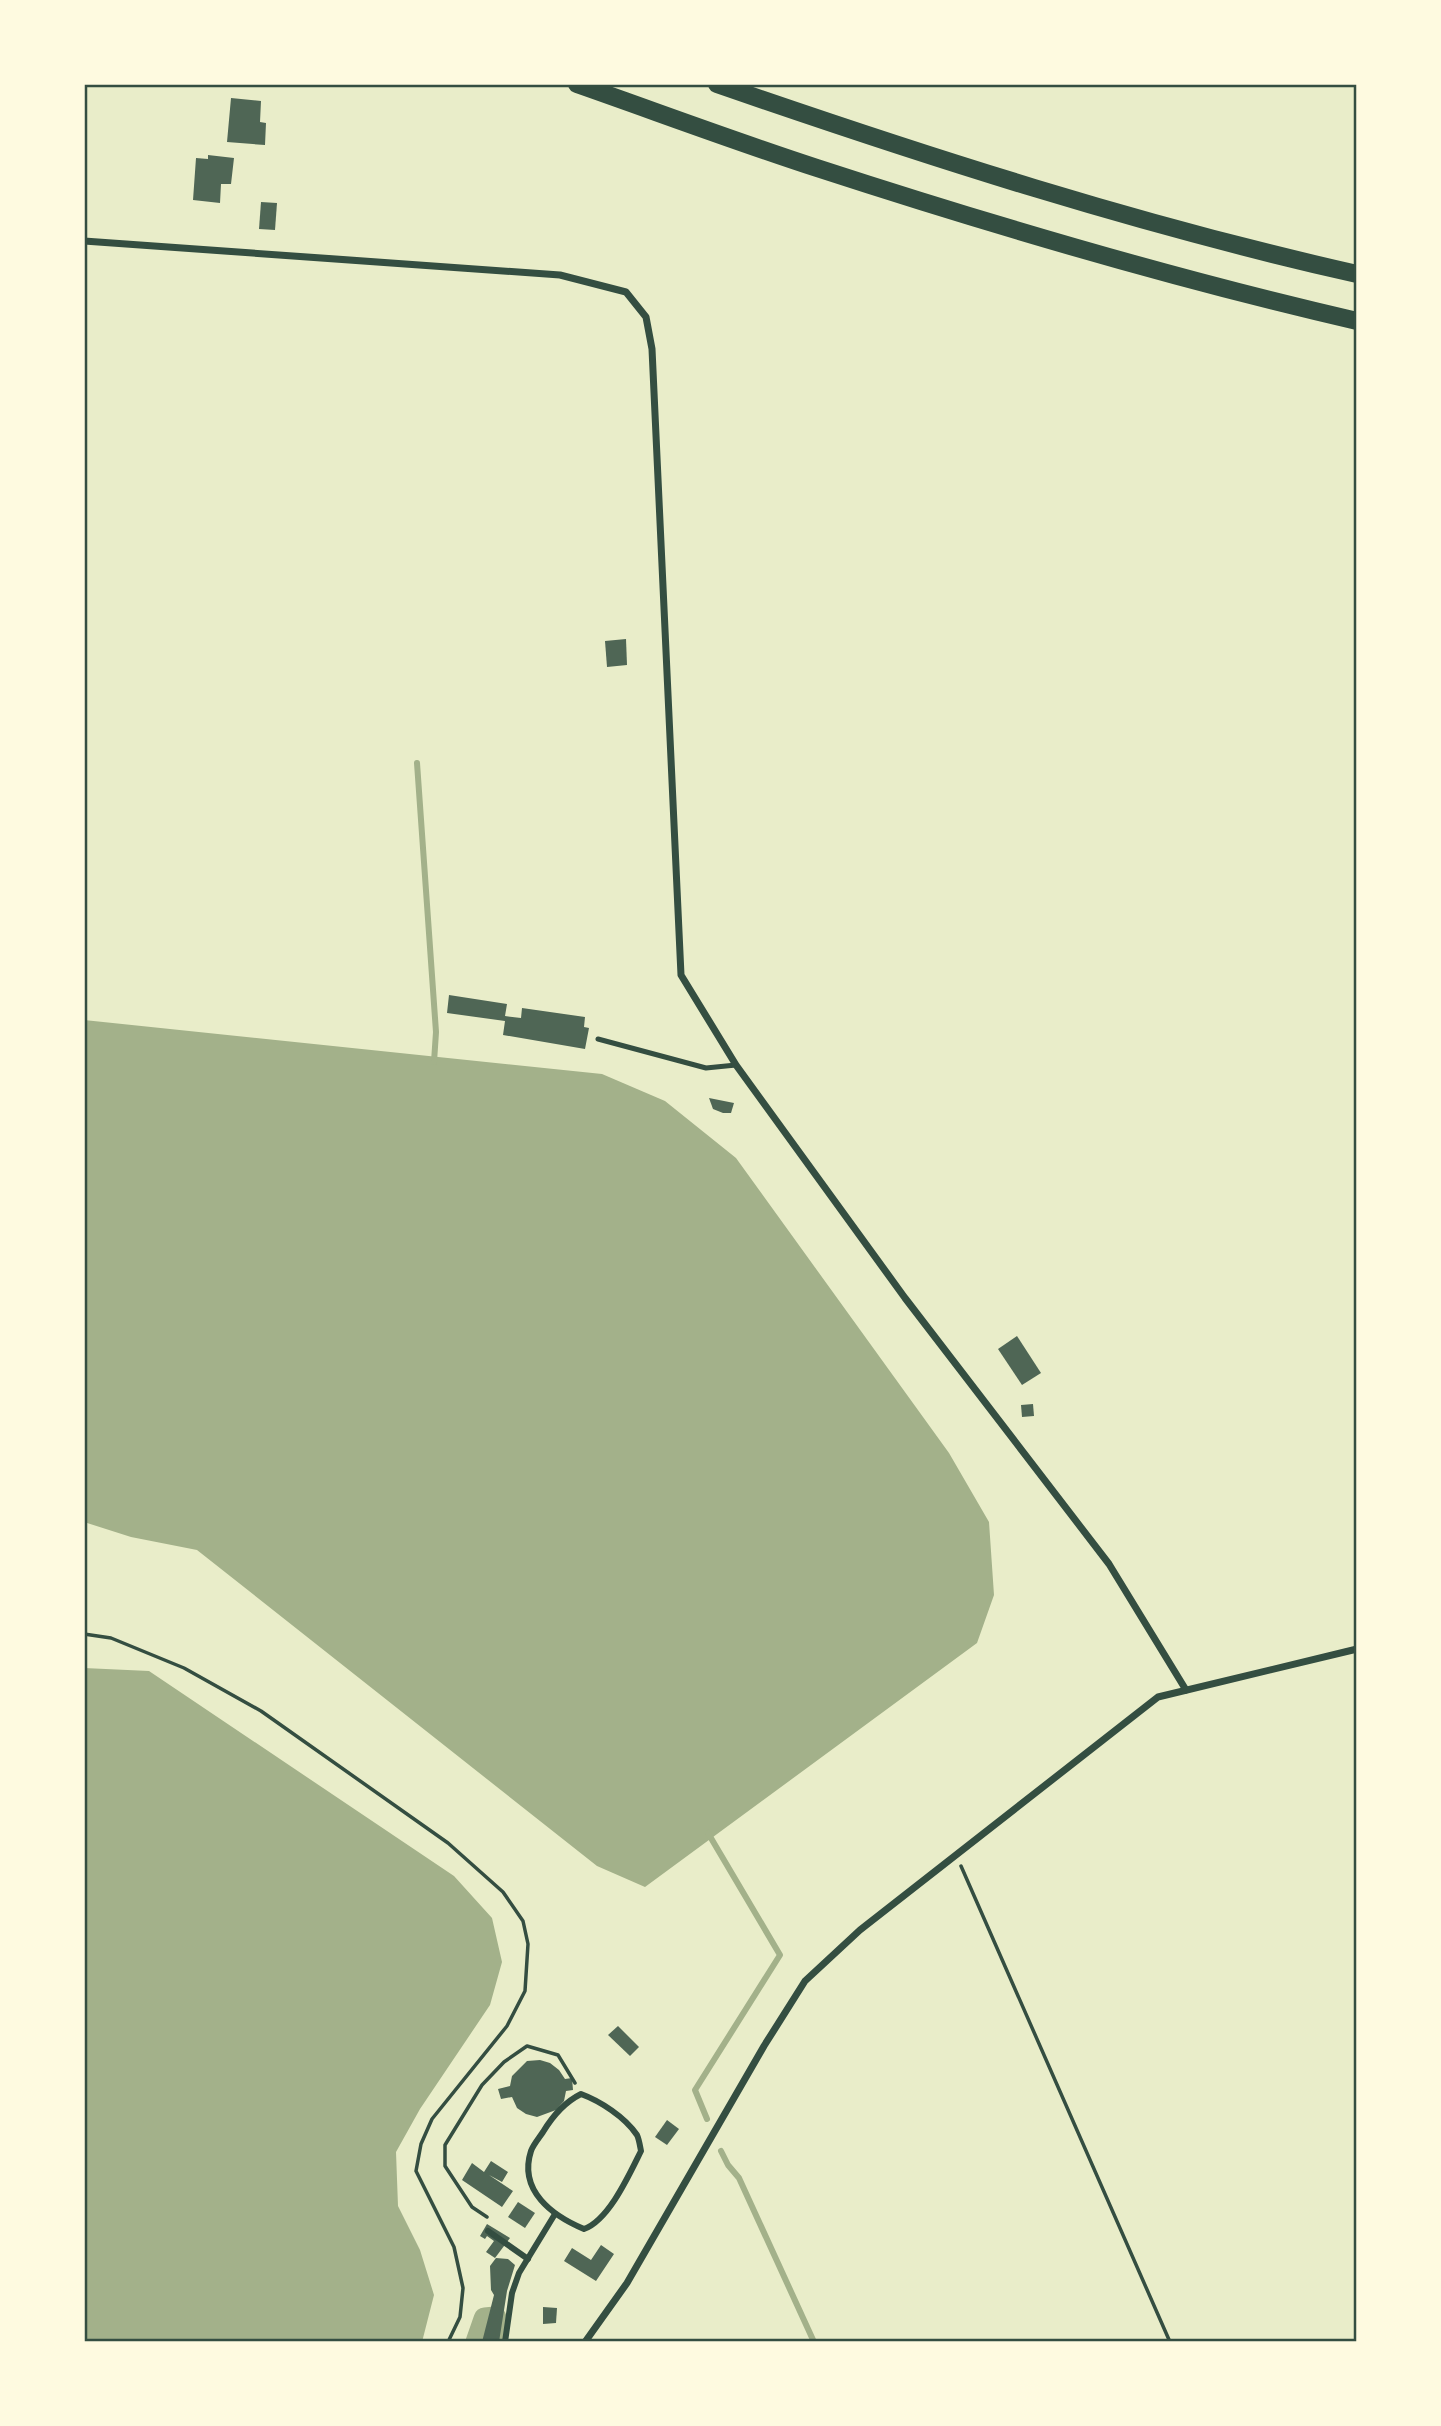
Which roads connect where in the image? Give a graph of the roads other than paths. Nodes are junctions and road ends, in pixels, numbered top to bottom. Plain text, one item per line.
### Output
1 (577, 84) edge
2 (717, 84) edge
3 (84, 241) edge
4 (1357, 274) edge
5 (1357, 321) edge
6 (598, 1039) dead end
7 (736, 1065) junction
8 (1357, 1649) edge
9 (1186, 1690) junction
10 (555, 2214) junction
11 (488, 2231) dead end
12 (528, 2259) junction
13 (505, 2342) edge
14 (585, 2342) edge

1 - 5 highway
2 - 4 highway
3 - 7 street
6 - 7 lane
7 - 9 street
8 - 9 street
9 - 14 street
10 - 10 street
10 - 12 street
11 - 12 street
12 - 13 street

